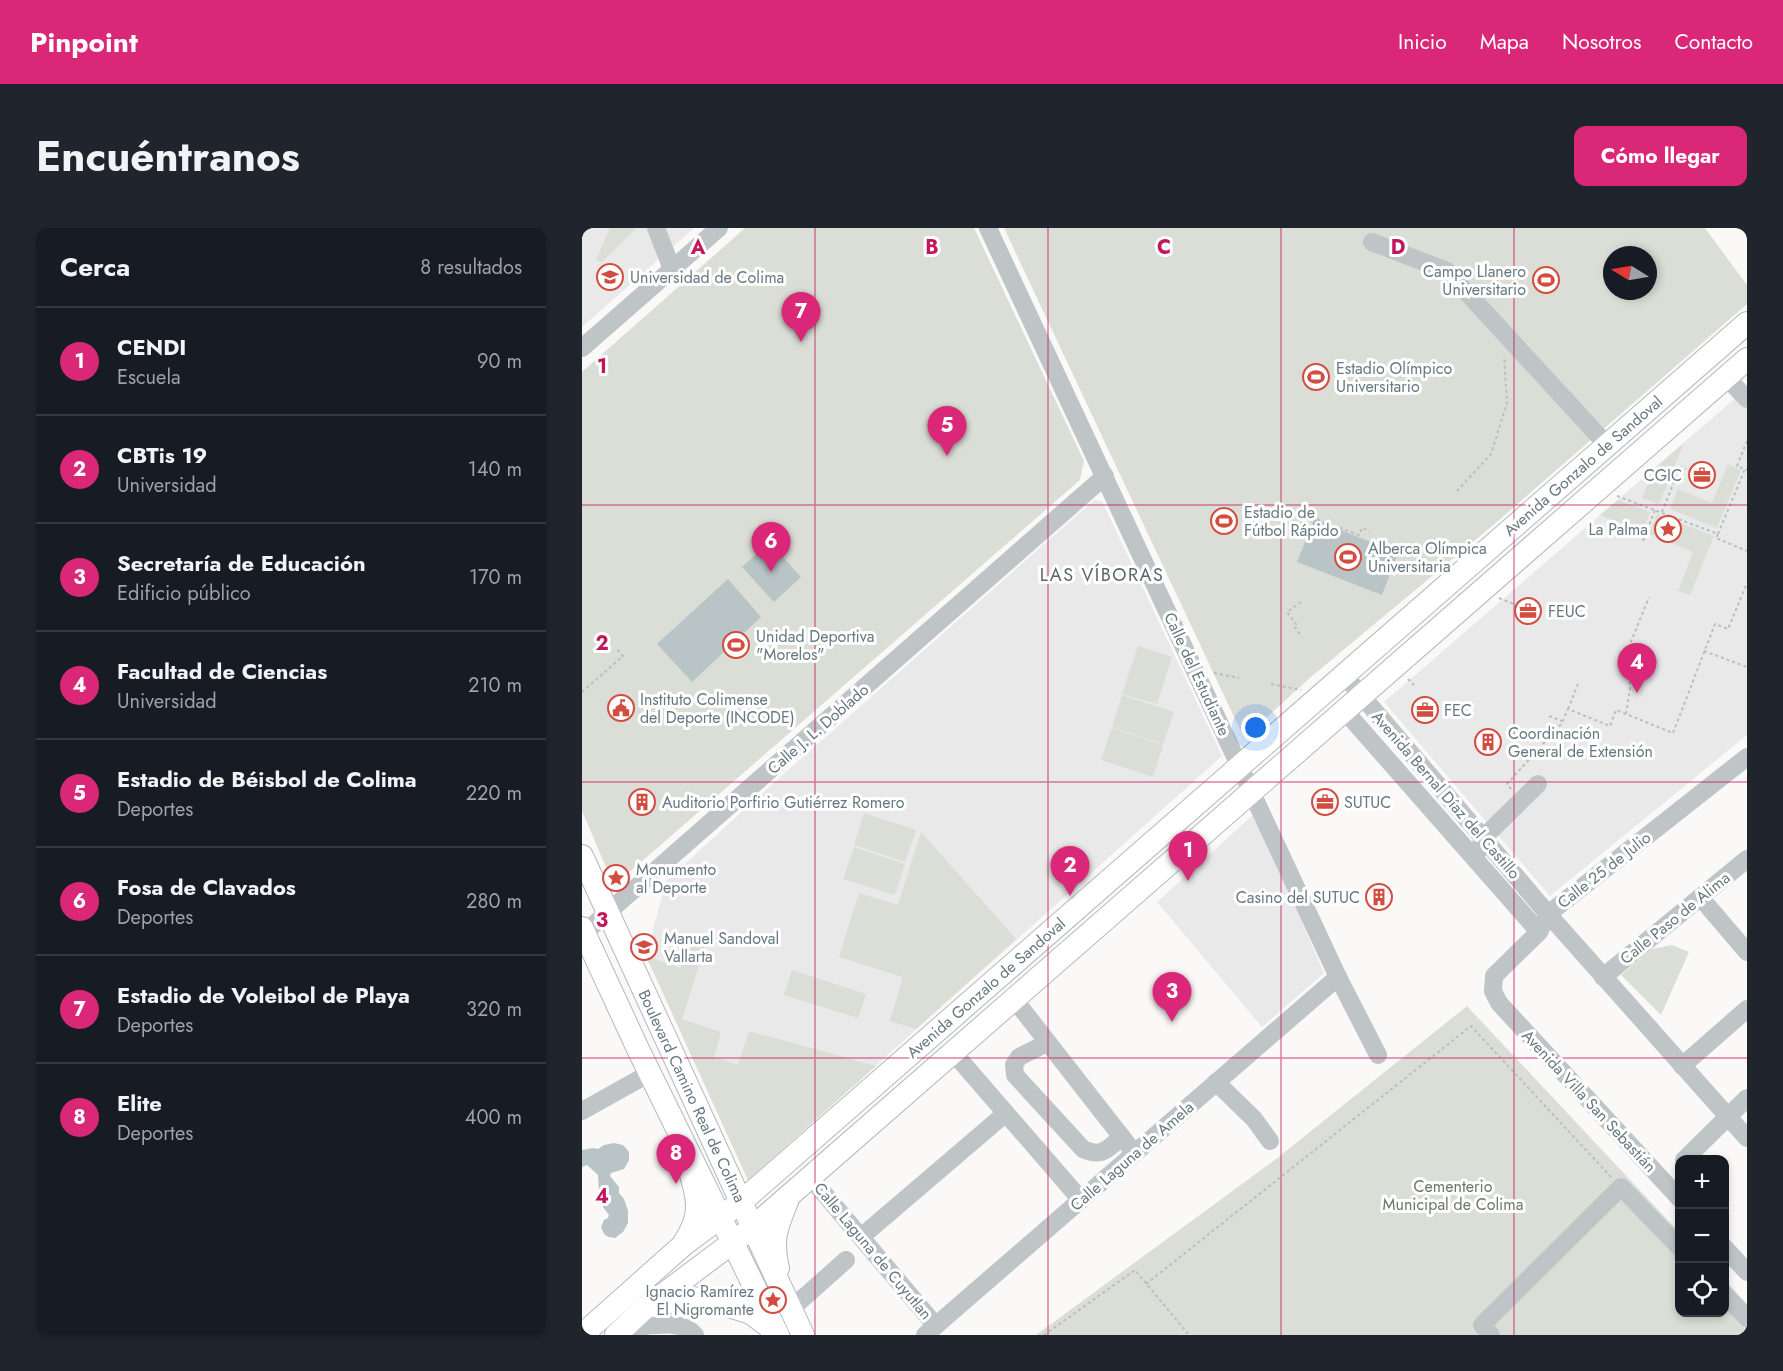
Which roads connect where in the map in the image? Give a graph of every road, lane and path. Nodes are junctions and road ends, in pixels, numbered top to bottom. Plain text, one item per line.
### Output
1 (656, 228) edge
2 (719, 228) edge
3 (988, 228) edge
4 (1372, 242) dead end
5 (672, 269) junction
6 (1747, 323) edge
7 (582, 348) edge
8 (1503, 348) dead end
9 (1747, 359) edge
10 (1726, 377) junction
11 (1747, 399) edge
12 (1747, 441) edge
13 (1607, 445) junction
14 (1686, 469) dead end
15 (1746, 470) edge
16 (1105, 476) junction
17 (1599, 488) junction
18 (1457, 491) dead end
19 (1655, 510) junction
20 (1662, 512) junction
21 (1306, 515) dead end
22 (1370, 531) dead end
23 (1718, 534) junction
24 (1643, 540) dead end
25 (1747, 551) edge
26 (1747, 583) edge
27 (1649, 597) dead end
28 (1301, 602) dead end
29 (1302, 637) dead end
30 (617, 649) dead end
31 (1704, 651) junction
32 (1747, 667) edge
33 (1208, 672) dead end
34 (1344, 675) junction
35 (1239, 678) dead end
36 (1271, 684) dead end
37 (1578, 684) dead end
38 (1623, 687) dead end
39 (1630, 689) junction
40 (1305, 691) dead end
41 (582, 692) edge
42 (1353, 703) junction
43 (1568, 709) junction
44 (1626, 714) junction
45 (1549, 716) dead end
46 (1562, 721) junction
47 (1747, 757) edge
48 (1240, 765) junction
49 (1538, 784) dead end
50 (1252, 791) junction
51 (1514, 793) dead end
52 (1483, 838) junction
53 (582, 856) edge
54 (1747, 859) edge
55 (1476, 861) junction
56 (1700, 897) junction
57 (1076, 909) junction
58 (608, 913) junction
59 (1548, 914) junction
60 (1092, 931) junction
61 (583, 932) edge
62 (1539, 932) junction
63 (1744, 942) edge
64 (1603, 976) junction
65 (1338, 977) junction
66 (1014, 999) junction
67 (1499, 1003) joint
68 (1747, 1009) edge
69 (1047, 1043) junction
70 (917, 1048) junction
71 (953, 1052) junction
72 (1377, 1055) dead end
73 (1682, 1066) junction
74 (935, 1069) junction
75 (650, 1073) junction
76 (1216, 1082) junction
77 (1747, 1098) edge
78 (582, 1111) edge
79 (1006, 1113) junction
80 (1728, 1117) junction
81 (675, 1122) junction
82 (1122, 1137) junction
83 (1747, 1138) edge
84 (1270, 1141) dead end
85 (1135, 1153) junction
86 (1688, 1155) edge
87 (1675, 1168) edge
88 (810, 1177) junction
89 (1662, 1180) junction
90 (1621, 1187) junction
91 (1675, 1193) edge
92 (789, 1195) junction
93 (1081, 1200) junction
94 (741, 1202) junction
95 (720, 1217) junction
96 (752, 1228) junction
97 (861, 1237) junction
98 (732, 1243) junction
99 (1675, 1243) edge
100 (682, 1246) junction
101 (1729, 1252) edge
102 (846, 1260) dead end
103 (1747, 1272) edge
104 (1146, 1284) junction
105 (1729, 1298) edge
106 (791, 1306) junction
107 (645, 1308) junction
108 (1747, 1318) edge
109 (930, 1330) edge
110 (619, 1332) edge
111 (777, 1334) edge
112 (582, 1335) edge
113 (695, 1335) edge
114 (803, 1335) edge
115 (1044, 1335) edge
116 (1189, 1335) edge
117 (1491, 1335) edge

1 - 5 street
2 - 5 street
3 - 16 street, Calle del Estudiante
4 - 13 street
5 - 7 street
6 - 13 main road, Avenida Gonzalo de Sandoval
8 - 18 path
9 - 10 main road, Avenida Gonzalo de Sandoval
10 - 11 street
10 - 17 main road, Avenida Gonzalo de Sandoval
12 - 15 path
13 - 34 main road, Avenida Gonzalo de Sandoval
14 - 20 path
15 - 23 path
16 - 48 street, Calle del Estudiante
16 - 58 street, Calle J. L. Doblado
17 - 19 path
17 - 42 main road, Avenida Gonzalo de Sandoval
19 - 20 path
19 - 24 path
20 - 23 path
21 - 22 path
23 - 25 path
26 - 31 path
27 - 39 path
28 - 29 path
30 - 41 path
31 - 32 path
31 - 44 path
33 - 35 path
34 - 42 street, Avenida Bernal Díaz del Castillo
34 - 48 main road, Avenida Gonzalo de Sandoval
36 - 40 path
37 - 43 path
38 - 39 path
39 - 44 path
42 - 50 main road, Avenida Gonzalo de Sandoval
42 - 52 street, Avenida Bernal Díaz del Castillo
42 - 55 street, Avenida Bernal Díaz del Castillo
43 - 44 path
43 - 46 path
45 - 46 path
46 - 51 path
47 - 59 street, Calle 25 de Julio
48 - 50 street, Calle del Estudiante
48 - 57 main road, Avenida Gonzalo de Sandoval
49 - 52 street
50 - 60 main road, Avenida Gonzalo de Sandoval
50 - 65 street, Calle del Estudiante
52 - 55 street
52 - 59 street, Avenida Bernal Díaz del Castillo
53 - 58 main road, Boulevard Camino Real de Colima
54 - 56 street, Calle Paso de Alima
55 - 62 street, Avenida Bernal Díaz del Castillo
56 - 63 street
56 - 64 street, Calle Paso de Alima
57 - 60 main road
57 - 70 main road, Avenida Gonzalo de Sandoval
58 - 61 street, Calle J. L. Doblado
58 - 94 main road, Boulevard Camino Real de Colima
59 - 62 street, Calle 25 de Julio
59 - 64 street, Avenida Bernal Díaz del Castillo
60 - 66 main road, Avenida Gonzalo de Sandoval
61 - 75 main road, Boulevard Camino Real de Colima
62 - 67 street, Calle 25 de Julio
64 - 73 street, Avenida Bernal Díaz del Castillo
65 - 72 street, Calle del Estudiante
65 - 76 street, Calle Laguna de Amela
66 - 69 street
66 - 71 main road, Avenida Gonzalo de Sandoval
67 - 89 street, Avenida Villa San Sebastián
68 - 73 street
69 - 82 street
69 - 82 street
70 - 74 main road
70 - 94 main road, Avenida Gonzalo de Sandoval
71 - 74 main road, Avenida Gonzalo de Sandoval
71 - 79 street
73 - 80 street, Avenida Bernal Díaz del Castillo
74 - 88 main road, Avenida Gonzalo de Sandoval
75 - 78 street
75 - 81 main road, Boulevard Camino Real de Colima
76 - 84 street
76 - 85 street, Calle Laguna de Amela
77 - 80 street
79 - 93 street
79 - 97 street
80 - 83 street, Avenida Bernal Díaz del Castillo
80 - 86 street
81 - 95 main road, Boulevard Camino Real de Colima
81 - 100 main road
82 - 85 street
85 - 93 street, Calle Laguna de Amela
87 - 89 street
88 - 92 main road, Avenida Gonzalo de Sandoval
88 - 97 street, Calle Laguna de Cuyutlan
89 - 91 street, Avenida Villa San Sebastián
90 - 99 street
90 - 104 path
90 - 117 street
92 - 96 main road, Avenida Gonzalo de Sandoval
92 - 106 main road
93 - 109 street, Calle Laguna de Amela
94 - 95 main road, Avenida Gonzalo de Sandoval
94 - 96 main road, Boulevard Camino Real de Colima
95 - 98 main road, Boulevard Camino Real de Colima
95 - 100 main road, Avenida Gonzalo de Sandoval
96 - 98 main road, Avenida Gonzalo de Sandoval
96 - 106 main road, Boulevard Camino Real de Colima
97 - 109 street, Calle Laguna de Cuyutlan
98 - 107 main road, Avenida Gonzalo de Sandoval
98 - 111 main road, Boulevard Camino Real de Colima
100 - 112 main road, Avenida Gonzalo de Sandoval
101 - 103 street
102 - 106 street
104 - 115 path
104 - 116 path
105 - 108 street
106 - 114 main road, Boulevard Camino Real de Colima
107 - 110 main road, Avenida Gonzalo de Sandoval
107 - 111 main road
110 - 113 street

